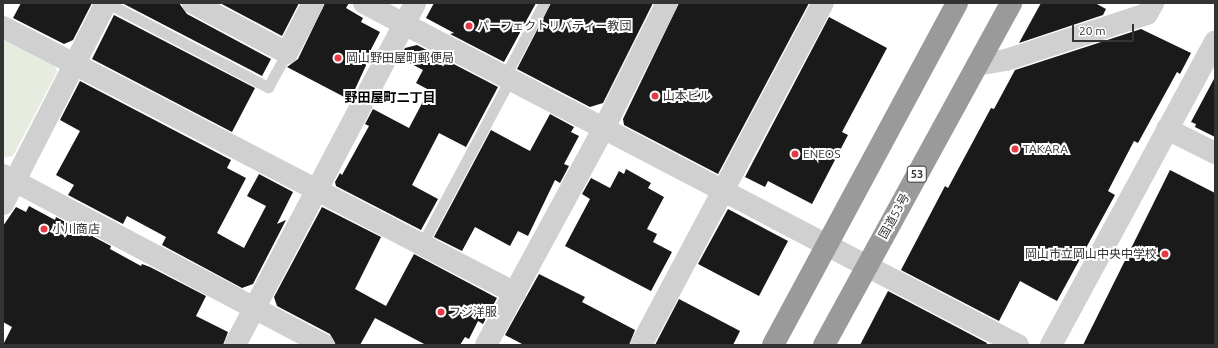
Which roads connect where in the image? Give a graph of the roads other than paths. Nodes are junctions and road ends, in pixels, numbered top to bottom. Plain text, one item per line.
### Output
1 (106, 3) edge
2 (193, 3) edge
3 (313, 3) edge
4 (364, 3) edge
5 (415, 3) edge
6 (544, 3) edge
7 (667, 3) edge
8 (823, 3) edge
9 (957, 3) edge
10 (1011, 3) edge
11 (1153, 3) edge
12 (404, 25) junction
13 (3, 27) edge
14 (1215, 42) edge
15 (286, 53) junction
16 (75, 65) junction
17 (977, 66) junction
18 (508, 78) junction
19 (604, 128) junction
20 (1167, 129) junction
21 (1215, 153) edge
22 (9, 178) edge
23 (316, 190) junction
24 (722, 191) junction
25 (3, 204) edge
26 (422, 244) junction
27 (826, 245) junction
28 (867, 266) junction
29 (515, 293) junction
30 (255, 308) junction
31 (235, 345) edge
32 (324, 345) edge
33 (486, 345) edge
34 (641, 345) edge
35 (773, 345) edge
36 (824, 345) edge
37 (1018, 345) edge
38 (1051, 345) edge

1 - 15 lane
1 - 16 street
2 - 15 street
3 - 15 street
4 - 12 street
5 - 12 street
6 - 18 lane
7 - 19 street
8 - 24 street
9 - 27 highway
10 - 17 highway, 国道53号 / 53
11 - 17 street
12 - 18 street
12 - 23 street
13 - 16 street
14 - 20 street
16 - 22 street
16 - 23 street
17 - 28 highway, 国道53号 / 53
18 - 19 street
18 - 26 lane
19 - 24 street
19 - 29 street
20 - 21 street
20 - 38 street
22 - 25 street
22 - 30 street
23 - 26 street
23 - 30 street
24 - 27 street
24 - 34 street
26 - 29 street
27 - 28 street
27 - 35 highway
28 - 36 highway, 国道53号 / 53
28 - 37 street
29 - 33 street
30 - 31 street
30 - 32 street

